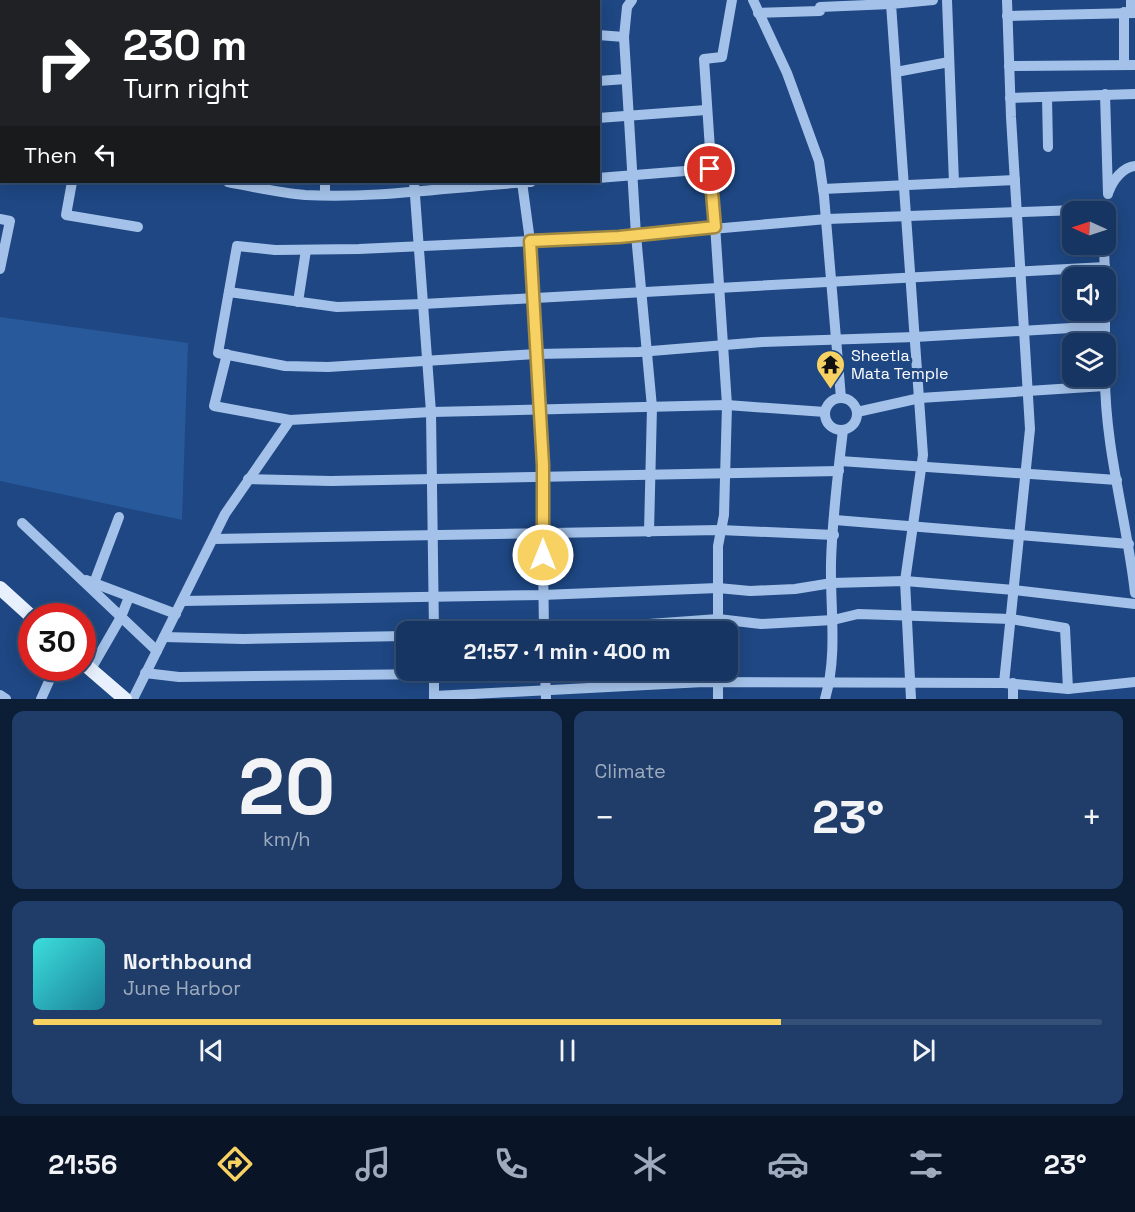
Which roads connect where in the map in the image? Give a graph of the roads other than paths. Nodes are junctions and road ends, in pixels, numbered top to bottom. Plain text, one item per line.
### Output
1 (632, 0) edge
2 (732, 0) edge
3 (753, 0) edge
4 (933, 0) edge
5 (947, 0) edge
6 (1006, 0) edge
7 (1131, 0) edge
8 (891, 2) edge
9 (1130, 12) edge
10 (758, 13) junction
11 (1007, 16) junction
12 (600, 35) edge
13 (624, 37) junction
14 (949, 62) junction
15 (1129, 65) edge
16 (1009, 66) junction
17 (896, 72) junction
18 (626, 79) junction
19 (600, 81) edge
20 (1105, 94) junction
21 (1135, 94) edge
22 (1047, 97) junction
23 (1010, 98) junction
24 (706, 110) junction
25 (627, 116) junction
26 (600, 118) edge
27 (1048, 147) dead end
28 (1135, 165) edge
29 (710, 169) junction
30 (633, 176) junction
31 (600, 178) edge
32 (1015, 180) junction
33 (72, 183) edge
34 (232, 183) edge
35 (325, 183) edge
36 (495, 183) edge
37 (522, 183) edge
38 (954, 183) junction
39 (415, 186) edge
40 (903, 186) junction
41 (823, 189) junction
42 (1108, 194) junction
43 (325, 195) junction
44 (1106, 201) edge
45 (1062, 211) edge
46 (1017, 212) junction
47 (906, 217) junction
48 (0, 219) edge
49 (826, 219) junction
50 (138, 226) dead end
51 (715, 227) junction
52 (636, 235) junction
53 (530, 241) junction
54 (419, 246) junction
55 (306, 250) junction
56 (0, 268) edge
57 (1020, 271) junction
58 (1062, 271) edge
59 (910, 276) junction
60 (832, 282) junction
61 (720, 290) junction
62 (229, 292) junction
63 (643, 294) junction
64 (532, 298) junction
65 (298, 302) junction
66 (423, 304) junction
67 (1105, 321) edge
68 (1105, 326) junction
69 (1024, 330) junction
70 (1105, 333) edge
71 (915, 337) junction
72 (837, 340) junction
73 (722, 347) junction
74 (645, 352) junction
75 (227, 354) junction
76 (536, 354) junction
77 (427, 362) junction
78 (1062, 387) edge
79 (1106, 387) edge
80 (1028, 391) junction
81 (841, 398) junction
82 (920, 398) junction
83 (728, 405) junction
84 (652, 407) junction
85 (541, 410) junction
86 (431, 412) junction
87 (825, 412) junction
88 (857, 412) junction
89 (290, 420) junction
90 (843, 430) junction
91 (840, 466) junction
92 (921, 468) junction
93 (727, 473) junction
94 (652, 474) junction
95 (1026, 475) junction
96 (543, 477) junction
97 (433, 478) junction
98 (248, 479) junction
99 (1117, 480) junction
100 (119, 516) dead end
101 (835, 520) junction
102 (22, 523) dead end
103 (913, 526) junction
104 (720, 530) junction
105 (649, 532) junction
106 (543, 535) junction
107 (834, 535) junction
108 (434, 536) junction
109 (1019, 536) junction
110 (213, 539) junction
111 (1129, 544) junction
112 (80, 578) junction
113 (905, 581) junction
114 (94, 583) junction
115 (832, 583) junction
116 (0, 588) edge
117 (718, 588) junction
118 (1014, 590) junction
119 (1135, 593) edge
120 (542, 595) junction
121 (129, 597) junction
122 (434, 597) junction
123 (183, 601) junction
124 (18, 604) edge
125 (1135, 604) edge
126 (176, 615) junction
127 (909, 615) junction
128 (121, 617) junction
129 (718, 619) junction
130 (1011, 619) junction
131 (833, 620) junction
132 (434, 621) edge
133 (543, 621) edge
134 (689, 621) edge
135 (396, 636) edge
136 (164, 637) junction
137 (157, 651) junction
138 (96, 652) edge
139 (96, 673) edge
140 (145, 673) junction
141 (396, 673) edge
142 (738, 677) edge
143 (49, 681) edge
144 (434, 681) edge
145 (670, 681) edge
146 (718, 681) edge
147 (830, 681) junction
148 (911, 682) junction
149 (1135, 682) edge
150 (1008, 683) junction
151 (1068, 689) junction
152 (546, 694) edge
153 (0, 695) edge
154 (434, 698) edge
155 (6, 699) edge
156 (41, 699) edge
157 (125, 699) edge
158 (133, 699) edge
159 (718, 699) edge
160 (825, 699) edge
161 (911, 699) edge
162 (1013, 699) edge

1 - 13 street
2 - 24 street
3 - 10 street
4 - 8 street
5 - 14 street
6 - 11 street
7 - 9 street
8 - 10 street
8 - 17 street
9 - 11 street
9 - 15 street
10 - 41 street
11 - 16 street
12 - 13 street
13 - 18 street
14 - 17 street
14 - 38 street
15 - 16 street
16 - 23 street
17 - 40 street
18 - 19 street
18 - 25 street
20 - 21 street
20 - 22 street
20 - 42 street
22 - 23 street
22 - 27 street
23 - 32 street
24 - 25 street
24 - 29 street
25 - 26 street
25 - 30 street
28 - 42 street
29 - 30 street
29 - 51 street
30 - 31 street
30 - 52 street
32 - 38 street
32 - 46 street
33 - 50 street
34 - 43 street
35 - 43 street
36 - 39 street
37 - 53 street
38 - 40 street
39 - 43 street
39 - 54 street
40 - 41 street
40 - 47 street
41 - 49 street
42 - 44 street
45 - 46 street
46 - 47 street
46 - 57 street
47 - 49 street
47 - 59 street
48 - 56 street
49 - 51 street
49 - 60 street
51 - 52 street
51 - 61 street
52 - 53 street
52 - 63 street
53 - 54 street
53 - 64 street
54 - 55 street
54 - 66 street
55 - 62 street
55 - 65 street
57 - 58 street
57 - 59 street
57 - 69 street
59 - 60 street
59 - 71 street
60 - 61 street
60 - 72 street
61 - 63 street
61 - 73 street
62 - 65 street
62 - 75 street
63 - 64 street
63 - 74 street
64 - 66 street
64 - 76 street
65 - 66 street
66 - 77 street
67 - 68 street
68 - 69 street
68 - 70 street
69 - 71 street
69 - 80 street
71 - 72 street
71 - 82 street
72 - 73 street
72 - 81 street
73 - 74 street
73 - 83 street
74 - 76 street
74 - 84 street
75 - 77 street
75 - 89 street
76 - 77 street
76 - 85 street
77 - 86 street
78 - 80 street
79 - 99 street
80 - 82 street
80 - 95 street
81 - 87 street
81 - 88 street
82 - 88 street
82 - 92 street
83 - 84 street
83 - 87 street
83 - 93 street
84 - 85 street
84 - 94 street
85 - 86 street
85 - 96 street
86 - 89 street
86 - 97 street
87 - 90 street
88 - 90 street
89 - 98 street
90 - 91 street
91 - 92 street
91 - 93 street
91 - 101 street
92 - 95 street
92 - 103 street
93 - 94 street
93 - 104 street
94 - 96 street
94 - 105 street
95 - 99 street
95 - 109 street
96 - 97 street
96 - 106 street
97 - 98 street
97 - 108 street
98 - 110 street
99 - 111 street
100 - 114 street
101 - 103 street
101 - 107 street
102 - 112 street
103 - 109 street
103 - 113 street
104 - 105 street
104 - 107 street
104 - 117 street
105 - 106 street
106 - 108 street
106 - 120 street
107 - 115 street
108 - 110 street
108 - 122 street
109 - 111 street
109 - 118 street
110 - 123 street
111 - 119 street
112 - 114 street
112 - 128 street
113 - 115 street
113 - 118 street
113 - 127 street
114 - 121 street
115 - 117 street
115 - 131 street
116 - 124 main road
117 - 120 street
117 - 129 street
118 - 125 street
118 - 130 street
120 - 122 street
120 - 133 street
121 - 126 street
121 - 128 street
122 - 123 street
122 - 132 street
123 - 126 street
126 - 136 street
127 - 130 street
127 - 131 street
127 - 148 street
128 - 137 street
128 - 138 street
129 - 131 street
129 - 134 street
130 - 150 street
130 - 151 street
131 - 147 street
135 - 136 street
136 - 137 street
137 - 140 street
139 - 157 main road
140 - 141 street
140 - 158 street
142 - 147 street
143 - 156 street
144 - 154 street
145 - 152 street
146 - 159 street
147 - 148 street
147 - 160 street
148 - 150 street
148 - 161 street
149 - 151 street
150 - 151 street
150 - 162 street
152 - 154 street
153 - 155 street

